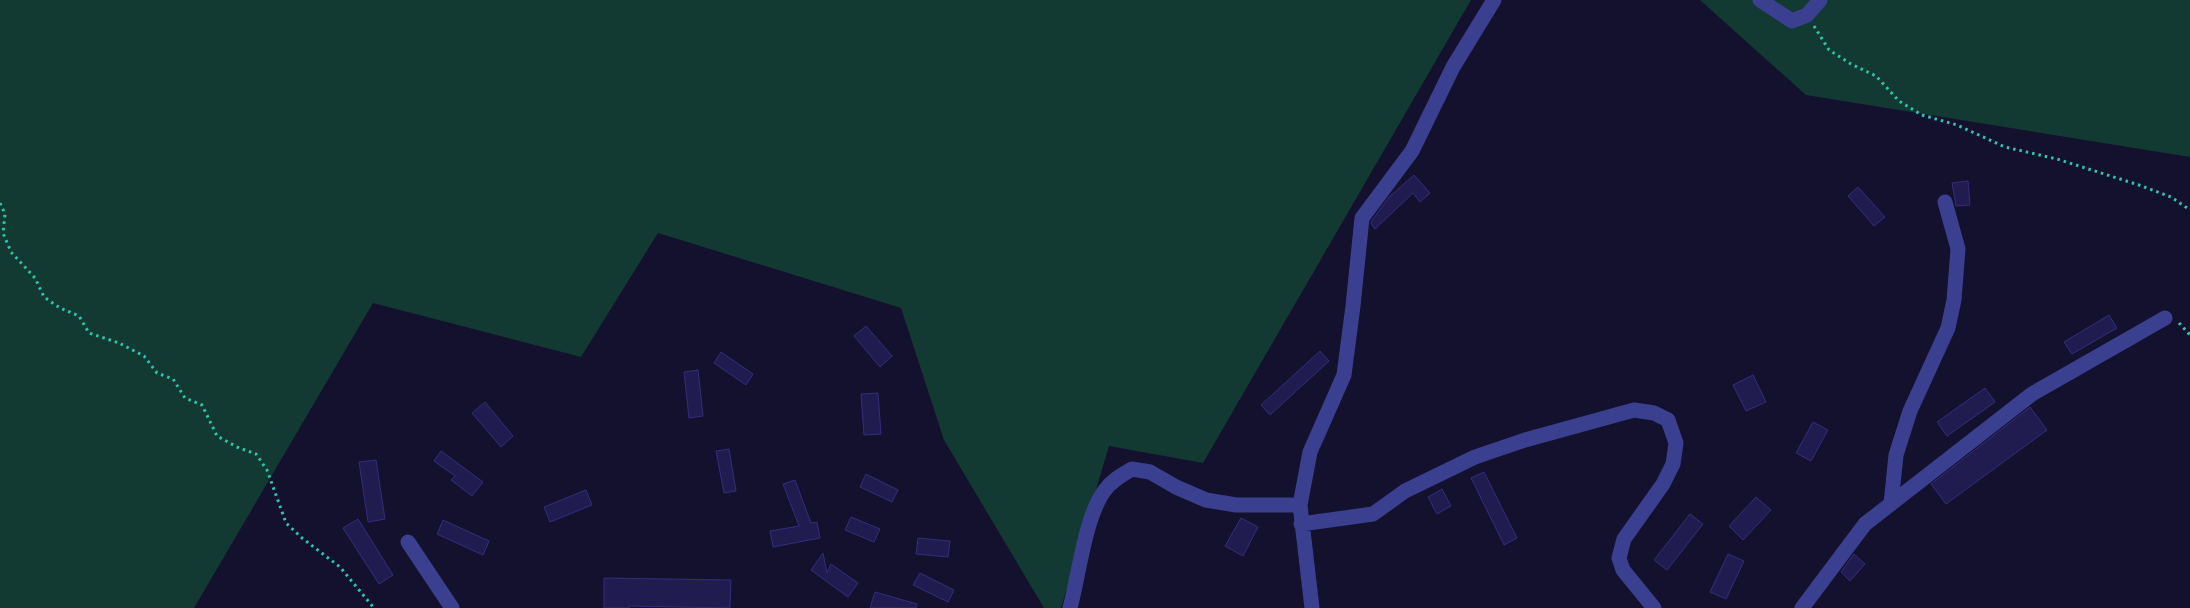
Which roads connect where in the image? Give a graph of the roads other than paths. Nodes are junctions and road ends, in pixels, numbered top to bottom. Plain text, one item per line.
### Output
1 (1494, 0) edge
2 (1760, 0) edge
3 (1820, 0) edge
4 (1945, 202) dead end
5 (2165, 318) dead end
6 (1891, 504) junction
7 (1300, 506) junction
8 (1301, 524) junction
9 (408, 542) dead end
10 (452, 608) edge
11 (1070, 608) edge
12 (1312, 608) edge
13 (1654, 608) edge
14 (1802, 608) edge

1 - 7 street
2 - 3 street
4 - 6 street
5 - 6 street
6 - 14 street
7 - 8 street
7 - 11 street
8 - 12 street
8 - 13 street
9 - 10 street

